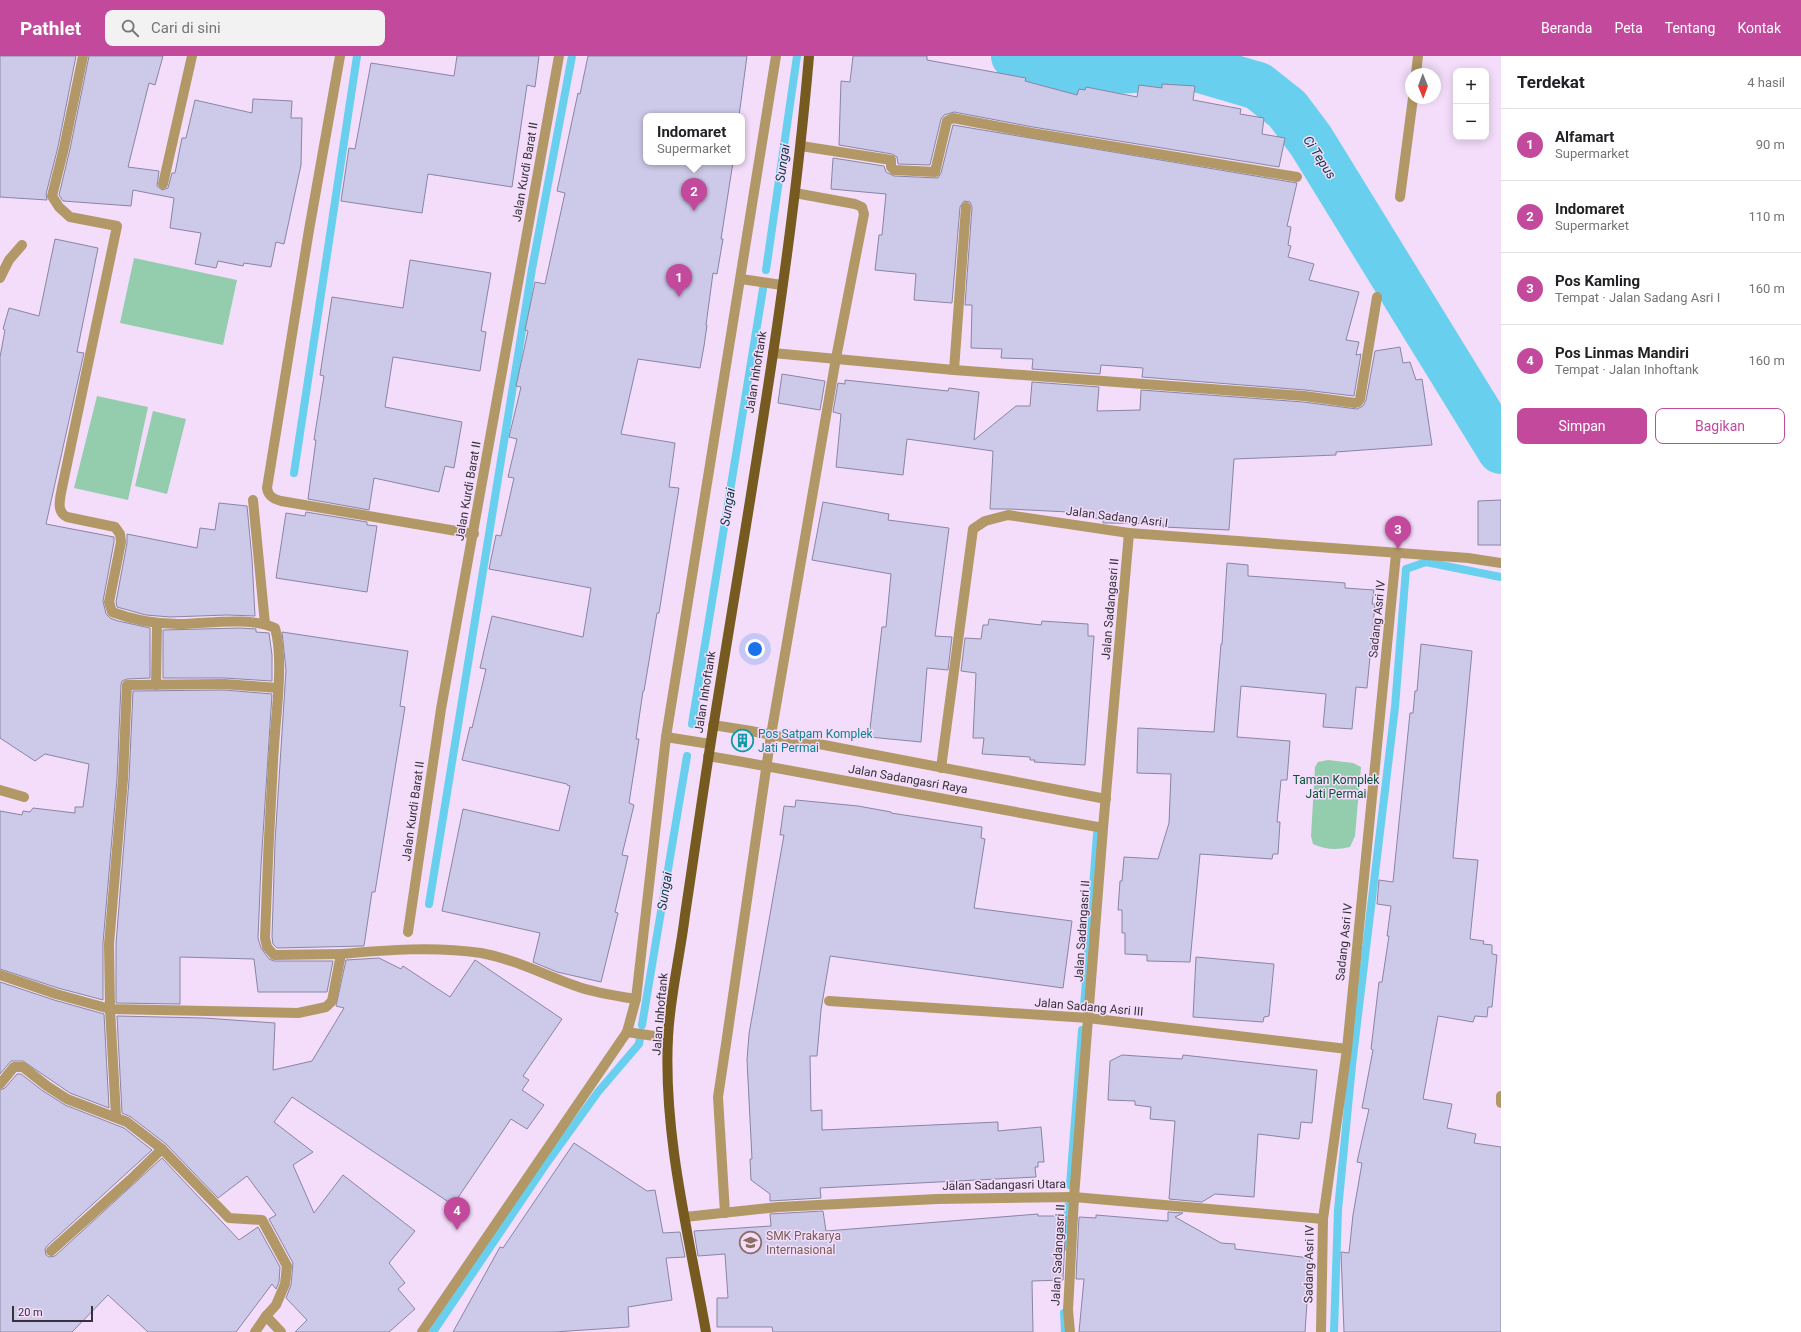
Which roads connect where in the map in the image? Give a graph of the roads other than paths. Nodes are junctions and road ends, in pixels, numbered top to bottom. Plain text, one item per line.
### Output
1 (83, 56) edge
2 (192, 56) edge
3 (340, 56) edge
4 (559, 56) edge
5 (776, 56) edge
6 (809, 56) edge
7 (1418, 56) edge
8 (1417, 68) edge
9 (1412, 104) edge
10 (801, 146) junction
11 (1297, 177) dead end
12 (163, 184) dead end
13 (795, 193) junction
14 (1400, 197) dead end
15 (966, 207) dead end
16 (22, 245) dead end
17 (0, 278) edge
18 (741, 279) junction
19 (782, 285) junction
20 (1377, 297) dead end
21 (773, 353) junction
22 (836, 358) junction
23 (954, 370) junction
24 (253, 500) dead end
25 (1129, 533) junction
26 (474, 534) junction
27 (1396, 554) junction
28 (1501, 563) edge
29 (157, 623) junction
30 (265, 624) junction
31 (156, 685) junction
32 (278, 688) junction
33 (713, 725) junction
34 (771, 735) junction
35 (666, 737) junction
36 (710, 744) junction
37 (708, 756) junction
38 (768, 766) junction
39 (941, 768) junction
40 (0, 790) edge
41 (24, 797) dead end
42 (1106, 799) junction
43 (1103, 828) junction
44 (408, 932) dead end
45 (341, 954) junction
46 (0, 975) edge
47 (636, 999) junction
48 (829, 1000) dead end
49 (110, 1009) junction
50 (1088, 1018) junction
51 (627, 1032) junction
52 (668, 1038) junction
53 (1347, 1049) junction
54 (0, 1084) edge
55 (1501, 1096) edge
56 (1501, 1102) edge
57 (116, 1116) junction
58 (162, 1149) junction
59 (1074, 1197) junction
60 (725, 1213) junction
61 (685, 1217) junction
62 (1324, 1219) junction
63 (51, 1251) dead end
64 (266, 1316) junction
65 (255, 1332) edge
66 (281, 1332) edge
67 (422, 1332) edge
68 (706, 1332) edge
69 (1070, 1332) edge
70 (1321, 1332) edge

1 - 29 street
2 - 12 street
3 - 26 street
4 - 26 street, Jalan Kurdi Barat II
5 - 18 street
6 - 10 main road, Jalan Inhoftank
7 - 8 street
9 - 14 street
10 - 11 street
10 - 13 main road, Jalan Inhoftank
13 - 19 main road, Jalan Inhoftank
13 - 22 street
15 - 23 street
16 - 17 street
18 - 19 street
18 - 35 street
19 - 21 main road, Jalan Inhoftank
20 - 23 street
21 - 22 street
21 - 33 main road, Jalan Inhoftank
22 - 23 street
22 - 34 street
24 - 30 street
25 - 27 street, Jalan Sadang Asri I
25 - 39 street, Jalan Sadang Asri I
25 - 42 street, Jalan Sadangasri II
26 - 44 street, Jalan Kurdi Barat II
27 - 28 street, Jalan Sadang Asri I
27 - 53 street, Sadang Asri IV
29 - 30 street
29 - 31 street
30 - 32 street
31 - 32 street
31 - 49 street
32 - 45 street
33 - 34 street, Jalan Sadangasri Raya
33 - 36 main road, Jalan Inhoftank
34 - 38 street
34 - 39 street, Jalan Sadangasri Raya
35 - 36 street
35 - 47 street
36 - 37 main road, Jalan Inhoftank
37 - 38 street, Jalan Sadangasri Raya
37 - 52 main road, Jalan Inhoftank
38 - 43 street, Jalan Sadangasri Raya
38 - 60 street
39 - 42 street, Jalan Sadangasri Raya
40 - 41 street
42 - 43 street, Jalan Sadangasri II
43 - 50 street, Jalan Sadangasri II
45 - 47 street
45 - 49 street
46 - 49 street
47 - 51 street
48 - 50 street, Jalan Sadang Asri III
49 - 57 street
50 - 53 street, Jalan Sadang Asri III
50 - 59 street, Jalan Sadangasri II
51 - 52 street
51 - 67 street
52 - 61 main road, Jalan Inhoftank
53 - 62 street, Sadang Asri IV
54 - 57 street
55 - 56 street
57 - 58 street
58 - 63 street
58 - 64 street
59 - 60 street, Jalan Sadangasri Utara
59 - 62 street, Jalan Sadangasri Utara
59 - 69 street, Jalan Sadangasri II
60 - 61 street, Jalan Sadangasri Utara
61 - 68 main road, Jalan Inhoftank
62 - 70 street, Sadang Asri IV
64 - 65 street
64 - 66 street

